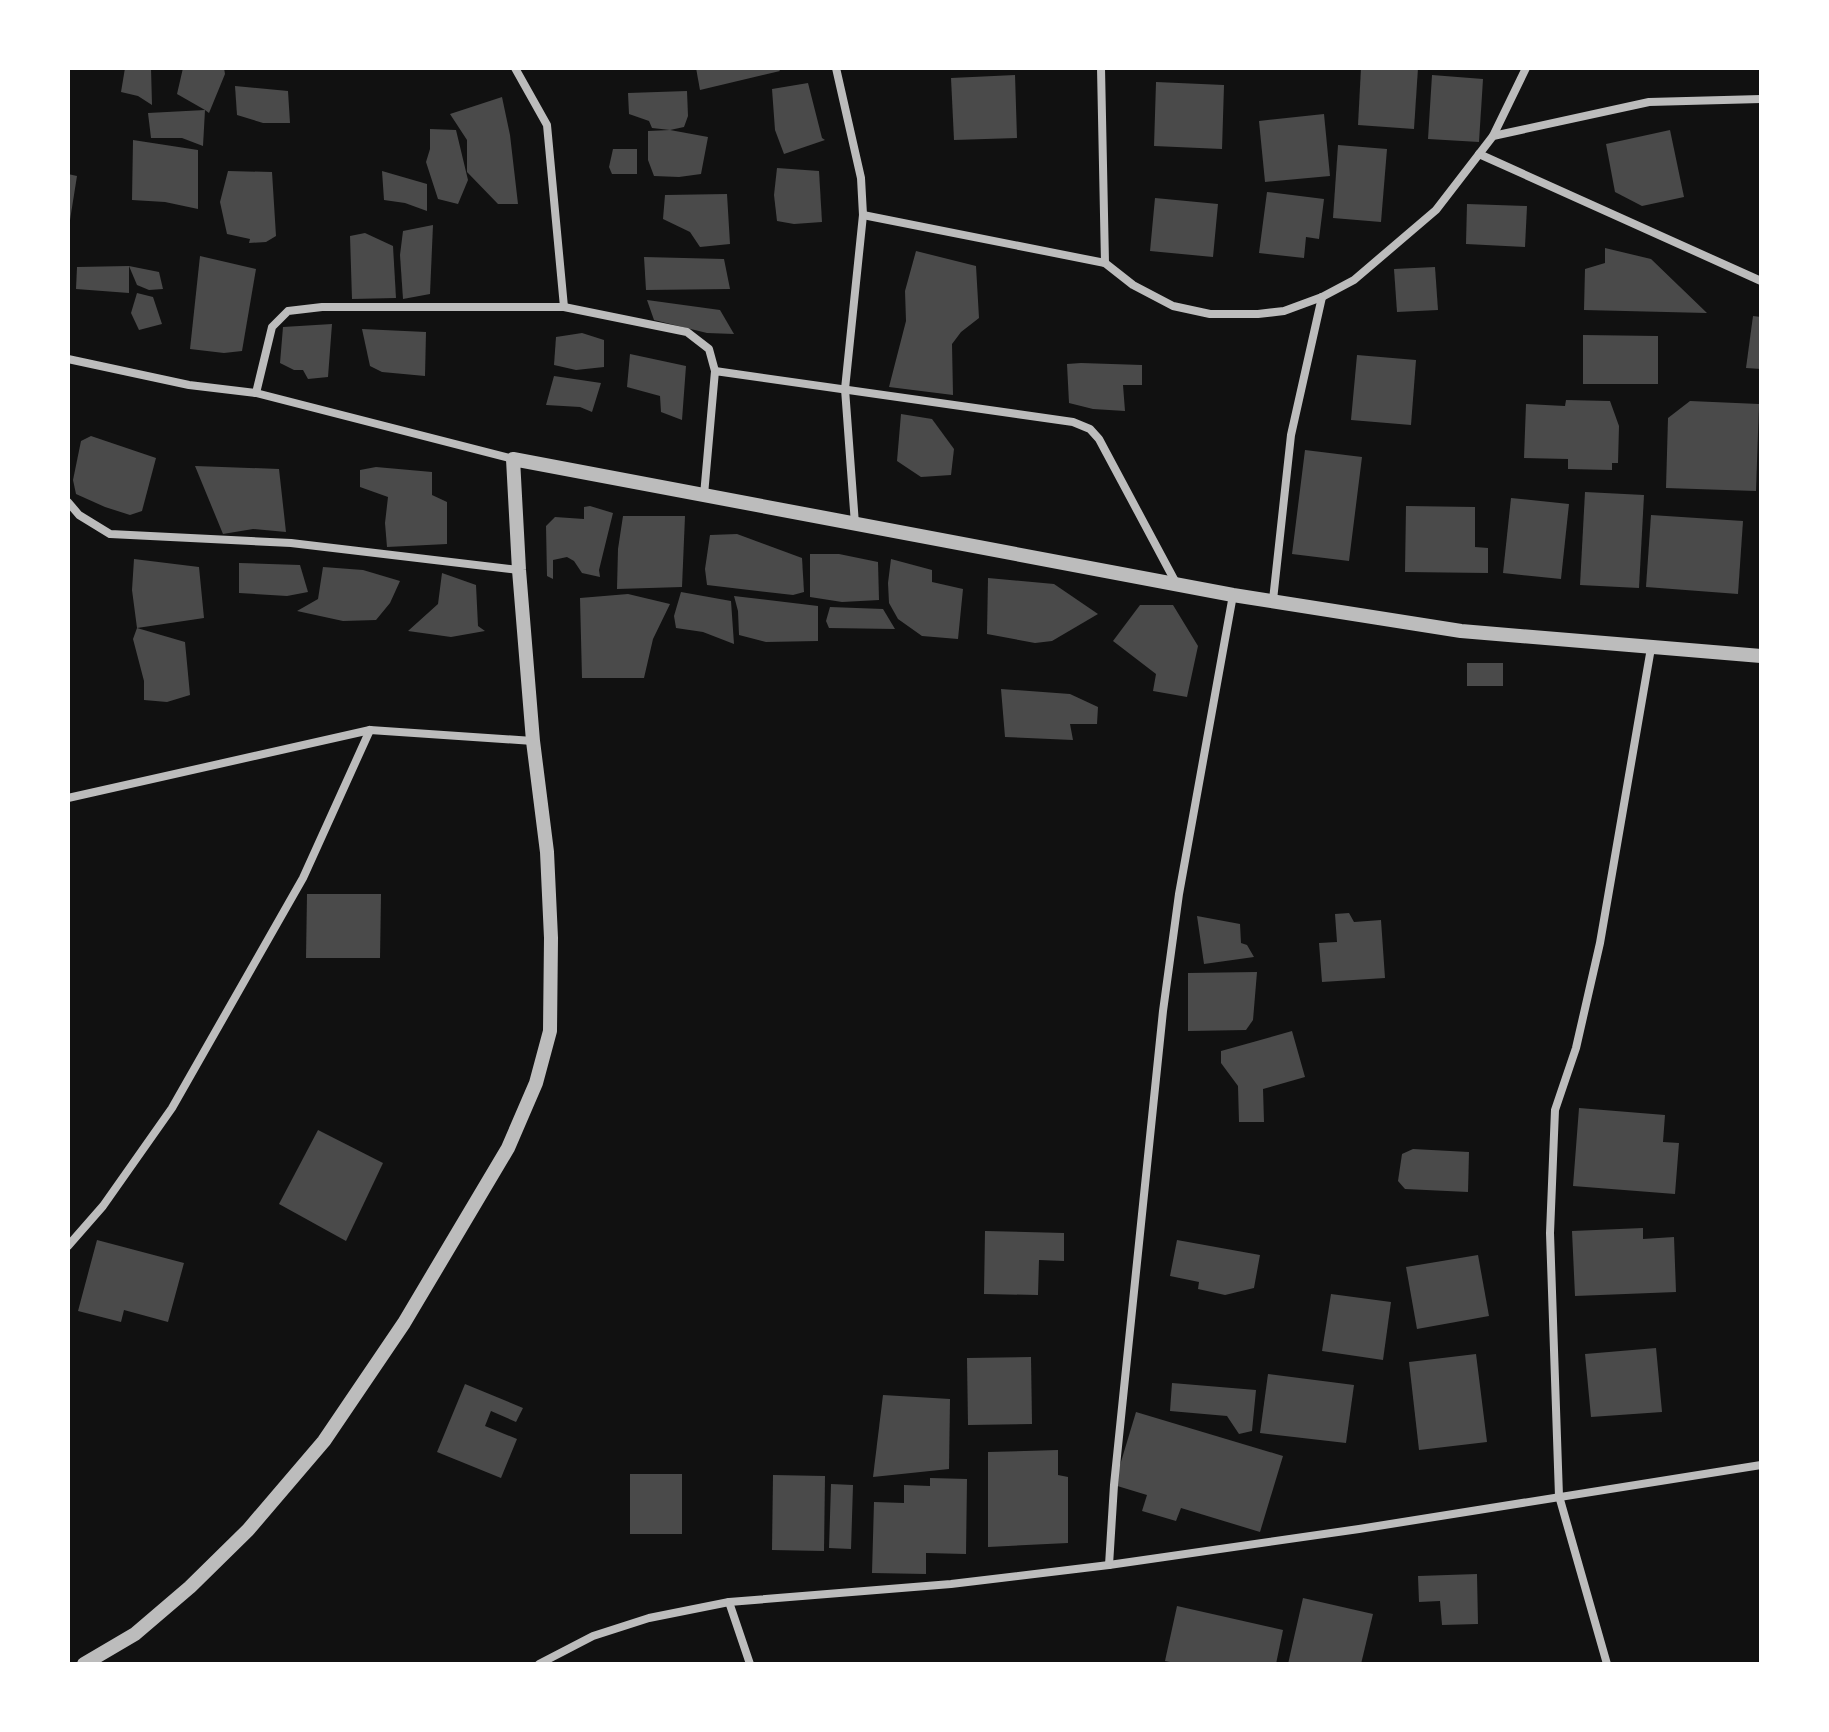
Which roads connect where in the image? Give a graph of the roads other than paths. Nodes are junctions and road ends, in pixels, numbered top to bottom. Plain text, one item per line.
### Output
1 (515, 68) edge
2 (836, 68) edge
3 (1101, 68) edge
4 (1526, 68) edge
5 (1761, 99) edge
6 (1493, 136) junction
7 (1479, 154) junction
8 (863, 215) junction
9 (1105, 263) junction
10 (1761, 281) edge
11 (1322, 297) junction
12 (564, 307) junction
13 (68, 359) edge
14 (715, 371) junction
15 (845, 389) junction
16 (256, 393) junction
17 (513, 459) junction
18 (704, 496) junction
19 (68, 502) edge
20 (855, 524) junction
21 (519, 570) junction
22 (1176, 583) junction
23 (1233, 595) junction
24 (1273, 600) junction
25 (1651, 648) junction
26 (1761, 656) edge
27 (370, 730) junction
28 (533, 741) junction
29 (68, 798) edge
30 (68, 1246) edge
31 (1761, 1465) edge
32 (1559, 1496) junction
33 (1109, 1565) junction
34 (729, 1602) junction
35 (84, 1664) edge
36 (539, 1664) edge
37 (750, 1664) edge
38 (1607, 1664) edge

1 - 12 street
2 - 8 street
3 - 9 street
4 - 6 street
5 - 6 street
6 - 7 street
7 - 10 street
7 - 11 street
8 - 9 street
8 - 15 street
9 - 11 street
11 - 24 street
12 - 14 street
12 - 16 street
13 - 16 street
14 - 15 street
14 - 18 street
15 - 20 street
15 - 22 street
16 - 17 street
17 - 18 street
17 - 21 street
18 - 20 street
19 - 21 street
20 - 22 street
21 - 28 street
22 - 23 street
23 - 24 street
23 - 33 street
24 - 25 street
25 - 26 street
25 - 32 street
27 - 28 street
27 - 29 street
27 - 30 street
28 - 35 street
31 - 32 street
32 - 33 street
32 - 38 street
33 - 34 street
34 - 36 street
34 - 37 street

